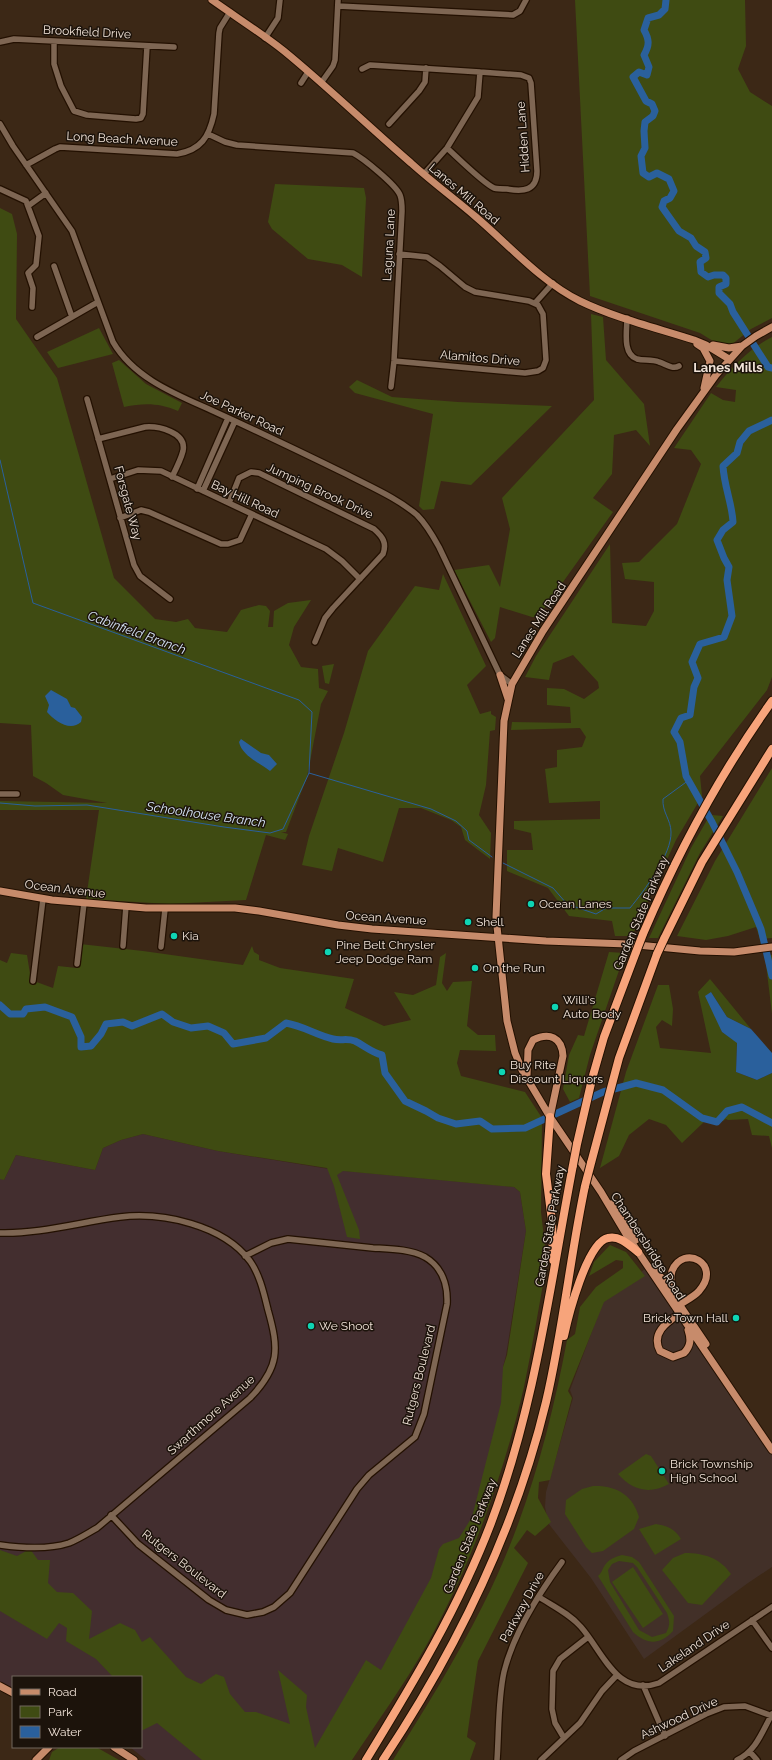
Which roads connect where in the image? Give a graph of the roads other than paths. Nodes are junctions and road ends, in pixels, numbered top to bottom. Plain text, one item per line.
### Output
1 (212, 0) edge
2 (280, 0) edge
3 (526, 0) edge
4 (338, 3) edge
5 (230, 12) junction
6 (265, 38) junction
7 (54, 41) junction
8 (0, 42) edge
9 (146, 46) junction
10 (174, 47) dead end
11 (426, 68) junction
12 (362, 69) dead end
13 (308, 72) junction
14 (480, 72) junction
15 (301, 83) dead end
16 (321, 83) junction
17 (0, 124) edge
18 (389, 124) dead end
19 (208, 134) junction
20 (447, 148) junction
21 (26, 165) junction
22 (424, 174) junction
23 (0, 189) edge
24 (46, 193) junction
25 (28, 206) junction
26 (400, 254) junction
27 (54, 266) dead end
28 (553, 283) junction
29 (98, 302) junction
30 (535, 303) junction
31 (32, 307) dead end
32 (72, 318) junction
33 (627, 318) junction
34 (772, 327) edge
35 (37, 337) dead end
36 (687, 337) junction
37 (702, 343) junction
38 (743, 345) junction
39 (729, 359) junction
40 (394, 361) junction
41 (679, 366) dead end
42 (391, 386) dead end
43 (701, 395) junction
44 (87, 399) dead end
45 (228, 418) junction
46 (235, 421) junction
47 (98, 438) junction
48 (172, 477) junction
49 (110, 479) junction
50 (197, 489) junction
51 (204, 492) junction
52 (229, 503) junction
53 (252, 514) junction
54 (120, 518) junction
55 (360, 579) junction
56 (170, 599) dead end
57 (315, 642) dead end
58 (500, 675) junction
59 (512, 684) junction
60 (508, 699) junction
61 (772, 702) edge
62 (772, 749) edge
63 (0, 794) edge
64 (17, 794) dead end
65 (0, 892) edge
66 (43, 899) junction
67 (84, 903) junction
68 (126, 906) junction
69 (165, 909) junction
70 (497, 938) junction
71 (123, 946) dead end
72 (161, 947) dead end
73 (772, 947) edge
74 (77, 964) dead end
75 (33, 981) dead end
76 (526, 1076) junction
77 (548, 1108) junction
78 (550, 1120) junction
79 (601, 1192) junction
80 (0, 1232) edge
81 (638, 1252) junction
82 (245, 1256) junction
83 (553, 1280) junction
84 (672, 1293) junction
85 (679, 1309) junction
86 (685, 1322) junction
87 (554, 1367) junction
88 (772, 1441) edge
89 (772, 1450) edge
90 (111, 1515) junction
91 (0, 1545) edge
92 (562, 1562) dead end
93 (539, 1597) junction
94 (772, 1607) edge
95 (752, 1620) junction
96 (588, 1637) junction
97 (772, 1648) edge
98 (617, 1675) junction
99 (643, 1685) junction
100 (0, 1686) edge
101 (12, 1692) edge
102 (772, 1715) edge
103 (665, 1736) junction
104 (564, 1738) junction
105 (43, 1748) edge
106 (47, 1748) edge
107 (116, 1748) edge
108 (750, 1752) junction
109 (36, 1760) edge
110 (134, 1760) edge
111 (366, 1760) edge
112 (383, 1760) edge
113 (498, 1760) edge
114 (541, 1760) edge
115 (621, 1760) edge
116 (737, 1760) edge
117 (757, 1760) edge

1 - 5 main road, Lanes Mill Road
2 - 6 street
3 - 4 street
4 - 16 street
5 - 6 main road, Lanes Mill Road
5 - 19 street, Long Beach Avenue
6 - 13 main road, Lanes Mill Road
7 - 8 street, Brookfield Drive
7 - 9 street, Brookfield Drive
7 - 9 street
9 - 10 street, Brookfield Drive
11 - 12 street, Hidden Lane
11 - 14 street, Hidden Lane
11 - 18 street
13 - 15 street
13 - 16 main road, Lanes Mill Road
14 - 20 street
14 - 20 street, Hidden Lane
16 - 22 main road, Lanes Mill Road
17 - 21 street, Joe Parker Road
19 - 21 street, Long Beach Avenue
19 - 26 street, Laguna Lane
20 - 22 street
21 - 24 street, Joe Parker Road
22 - 28 main road, Lanes Mill Road
23 - 25 street
24 - 25 street
24 - 29 street, Joe Parker Road
25 - 31 street
26 - 30 street
26 - 40 street, Laguna Lane
27 - 32 street
28 - 30 street
28 - 33 main road, Lanes Mill Road
29 - 32 street
29 - 45 street, Joe Parker Road
30 - 40 street, Alamitos Drive
32 - 35 street
33 - 36 main road, Lanes Mill Road
33 - 41 street
34 - 38 main road, Lanes Mill Road
36 - 37 main road, Lanes Mill Road
36 - 43 main road
37 - 38 main road
37 - 39 main road, Lanes Mill Road
38 - 39 main road, Lanes Mill Road
39 - 43 main road, Lanes Mill Road
40 - 42 street, Laguna Lane
43 - 59 main road, Lanes Mill Road
44 - 47 street, Forsgate Way
45 - 46 street, Joe Parker Road
45 - 50 street
46 - 51 street
46 - 58 street, Joe Parker Road
47 - 48 street
47 - 49 street, Forsgate Way
48 - 49 street, Bay Hill Road
48 - 50 street, Bay Hill Road
49 - 54 street, Forsgate Way
50 - 51 street, Bay Hill Road
51 - 52 street, Bay Hill Road
52 - 53 street, Bay Hill Road
52 - 55 street, Jumping Brook Drive
53 - 54 street
53 - 55 street, Bay Hill Road
54 - 56 street, Forsgate Way
55 - 57 street, Jumping Brook Drive
58 - 59 street, Joe Parker Road
58 - 60 main road
59 - 60 main road, Lanes Mill Road
60 - 70 main road, Lanes Mill Road
61 - 83 highway, Garden State Parkway, bridge
62 - 87 highway, bridge
63 - 64 street
65 - 66 main road, Ocean Avenue
66 - 67 main road, Ocean Avenue
66 - 75 street
67 - 68 main road, Ocean Avenue
67 - 74 street
68 - 69 main road, Ocean Avenue
68 - 71 street
69 - 70 main road, Ocean Avenue
69 - 72 street
70 - 73 main road, Ocean Avenue
70 - 76 main road, Chambersbridge Road
76 - 77 main road, Chambersbridge Road
76 - 77 main road
77 - 78 main road, Chambersbridge Road
78 - 79 main road, Chambersbridge Road
78 - 83 highway
79 - 81 main road, Chambersbridge Road
79 - 84 main road, Chambersbridge Road
80 - 82 street, Swarthmore Avenue
81 - 85 main road, Chambersbridge Road
81 - 87 highway
82 - 90 street, Swarthmore Avenue
82 - 90 street, Rutgers Boulevard
83 - 111 highway, Garden State Parkway
84 - 85 main road, Chambersbridge Road
84 - 85 main road
85 - 86 main road, Chambersbridge Road
85 - 86 main road
85 - 88 main road, Chambersbridge Road
86 - 89 main road, Chambersbridge Road
87 - 112 highway
90 - 91 street, Swarthmore Avenue
92 - 93 street, Parkway Drive
93 - 96 street, Lakeland Drive
93 - 113 street, Parkway Drive
94 - 95 street, Lakeland Drive
95 - 97 street
95 - 99 street, Lakeland Drive
96 - 98 street, Lakeland Drive
96 - 104 street
98 - 99 street, Lakeland Drive
98 - 104 street
99 - 103 street
100 - 101 main road
102 - 103 street, Ashwood Drive
102 - 108 street
103 - 115 street, Ashwood Drive
104 - 114 street
105 - 109 main road
106 - 109 main road
107 - 110 main road
108 - 116 street
108 - 117 street

